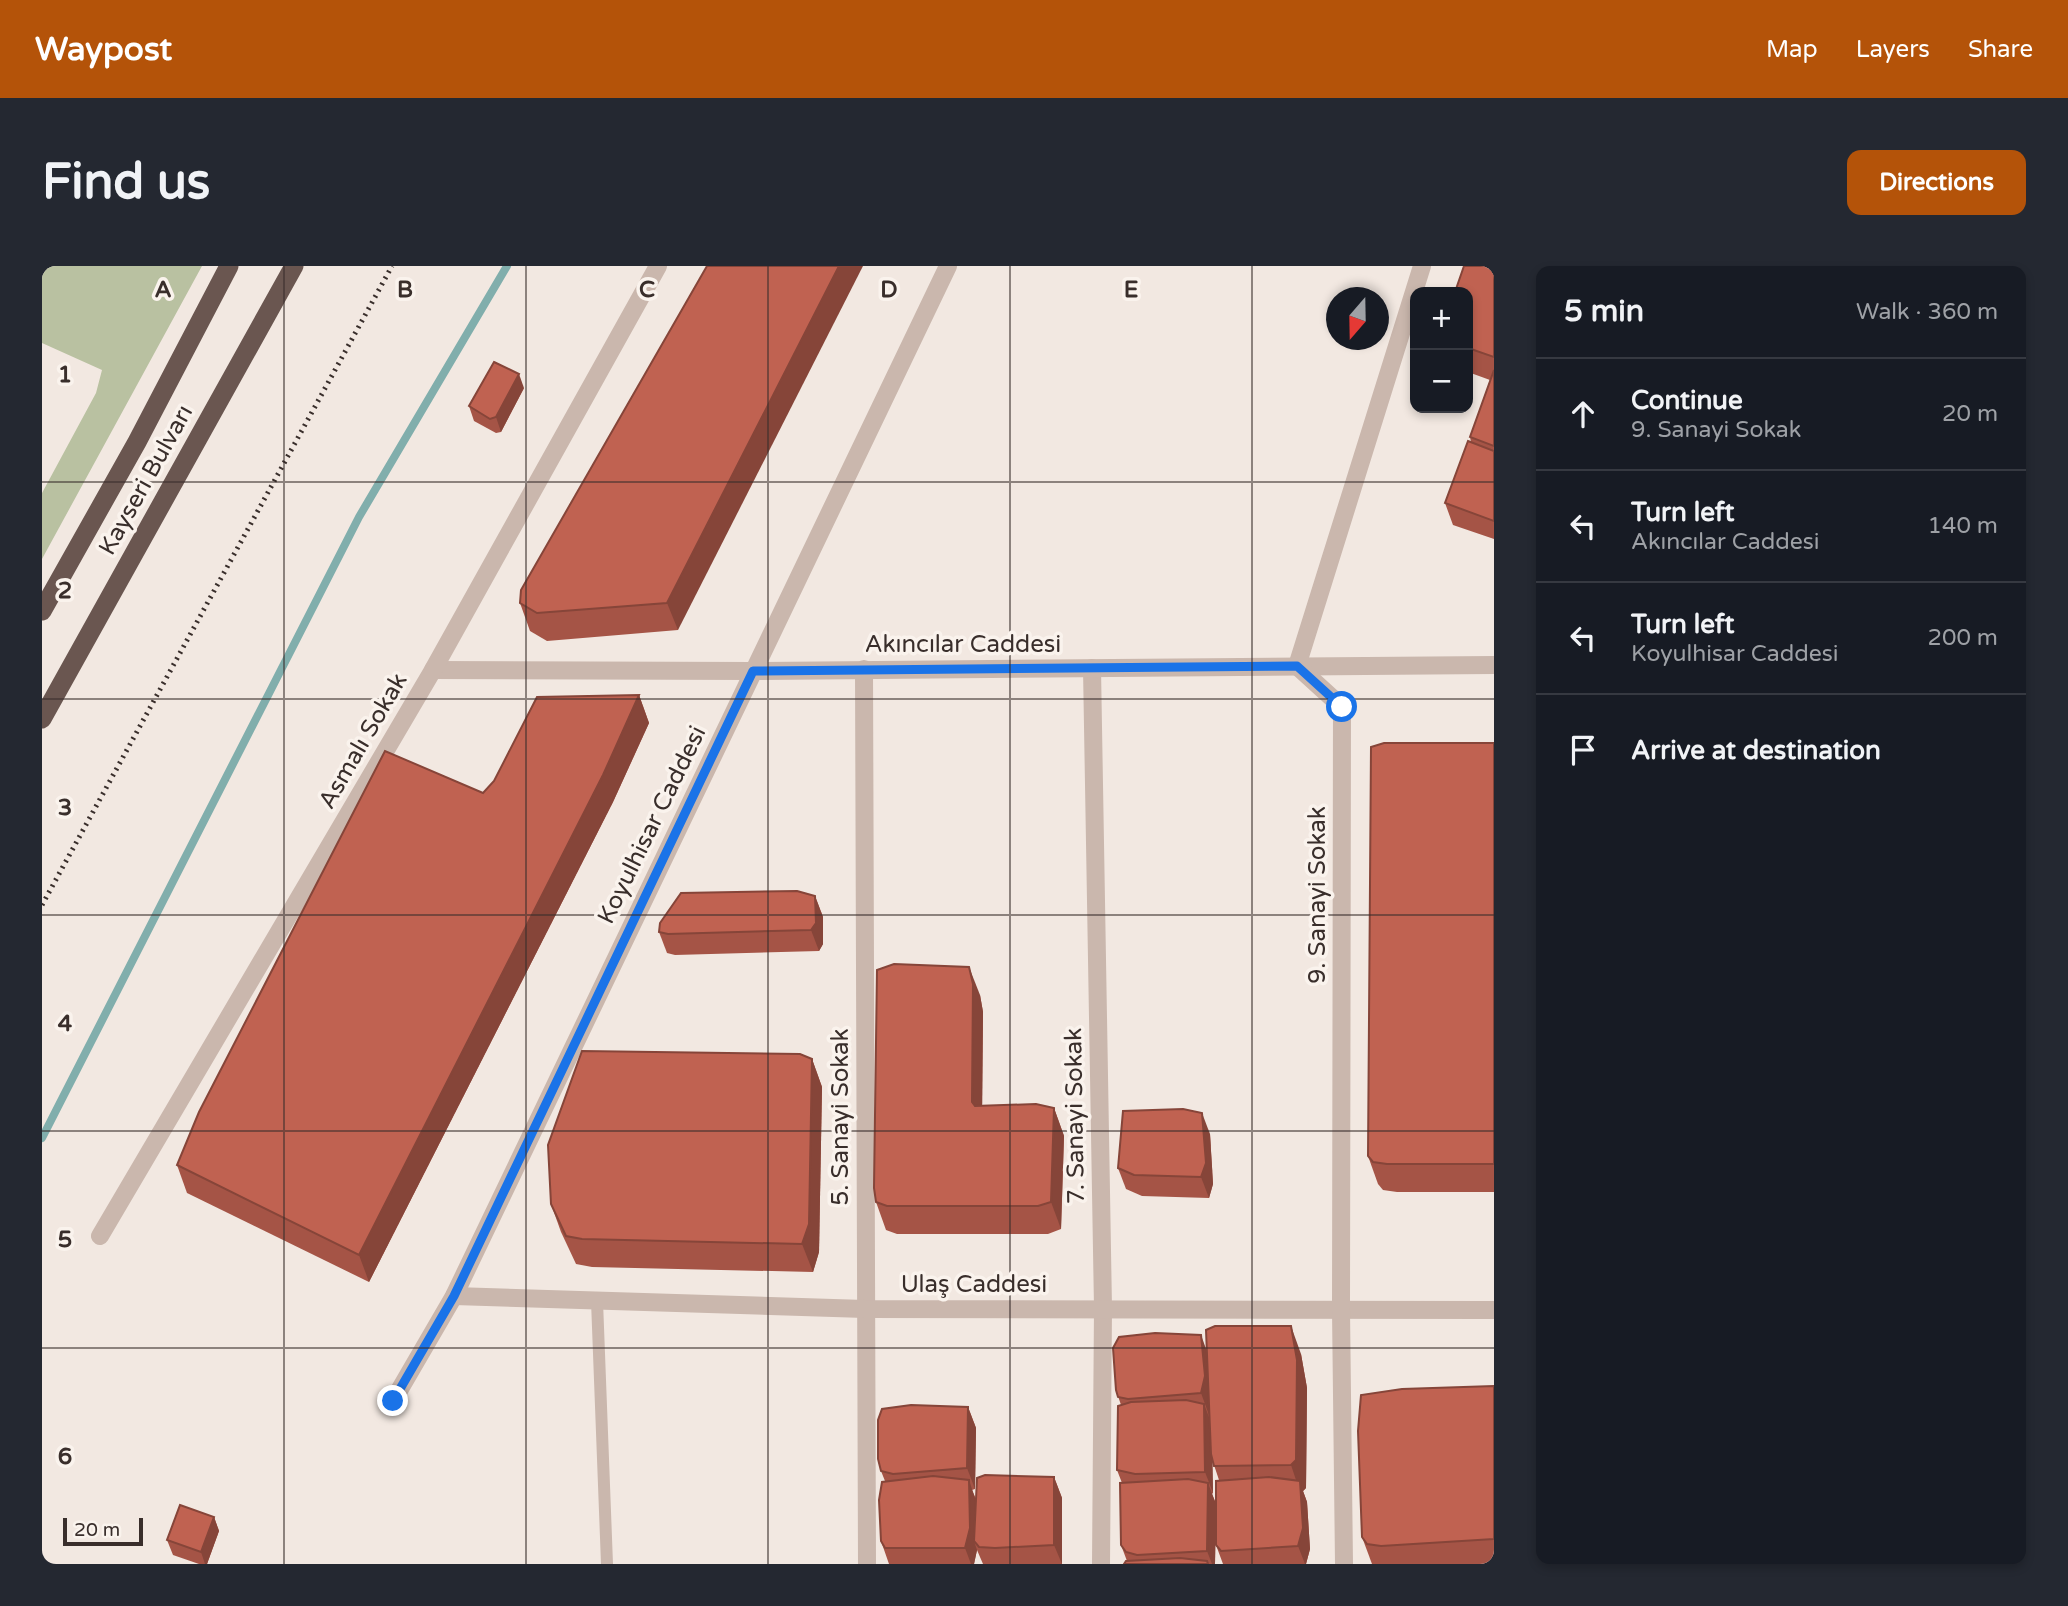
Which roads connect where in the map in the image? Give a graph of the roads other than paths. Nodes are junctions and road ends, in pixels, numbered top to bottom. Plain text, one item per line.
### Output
1 (229, 266) edge
2 (294, 266) edge
3 (658, 266) edge
4 (948, 266) edge
5 (1422, 266) edge
6 (42, 611) edge
7 (1494, 665) edge
8 (1297, 666) junction
9 (1092, 668) junction
10 (864, 669) junction
11 (433, 670) junction
12 (753, 671) junction
13 (42, 719) edge
14 (100, 1236) dead end
15 (454, 1296) junction
16 (597, 1301) junction
17 (1103, 1308) junction
18 (865, 1309) junction
19 (1340, 1310) junction
20 (1494, 1310) edge
21 (393, 1401) dead end
22 (607, 1564) edge
23 (867, 1564) edge
24 (1101, 1564) edge
25 (1344, 1564) edge

1 - 6 highway, Kayseri Bulvarı
2 - 13 highway, Kayseri Bulvarı
3 - 11 street, Asmalı Sokak
4 - 12 street, Koyulhisar Caddesi
5 - 8 street
7 - 8 street, Akıncılar Caddesi
8 - 9 street, Akıncılar Caddesi
8 - 19 street, 9. Sanayi Sokak
9 - 10 street, Akıncılar Caddesi
9 - 17 street, 7. Sanayi Sokak
10 - 12 street, Akıncılar Caddesi
10 - 18 street, 5. Sanayi Sokak
11 - 12 street, Akıncılar Caddesi
11 - 14 street, Asmalı Sokak
12 - 15 street, Koyulhisar Caddesi
15 - 16 street, Ulaş Caddesi
15 - 21 street, Koyulhisar Caddesi
16 - 18 street, Ulaş Caddesi
16 - 22 lane
17 - 18 street, Ulaş Caddesi
17 - 19 street, Ulaş Caddesi
17 - 24 street, 7. Sanayi Sokak
18 - 23 street, 5. Sanayi Sokak
19 - 20 street, Ulaş Caddesi
19 - 25 street, 9. Sanayi Sokak

